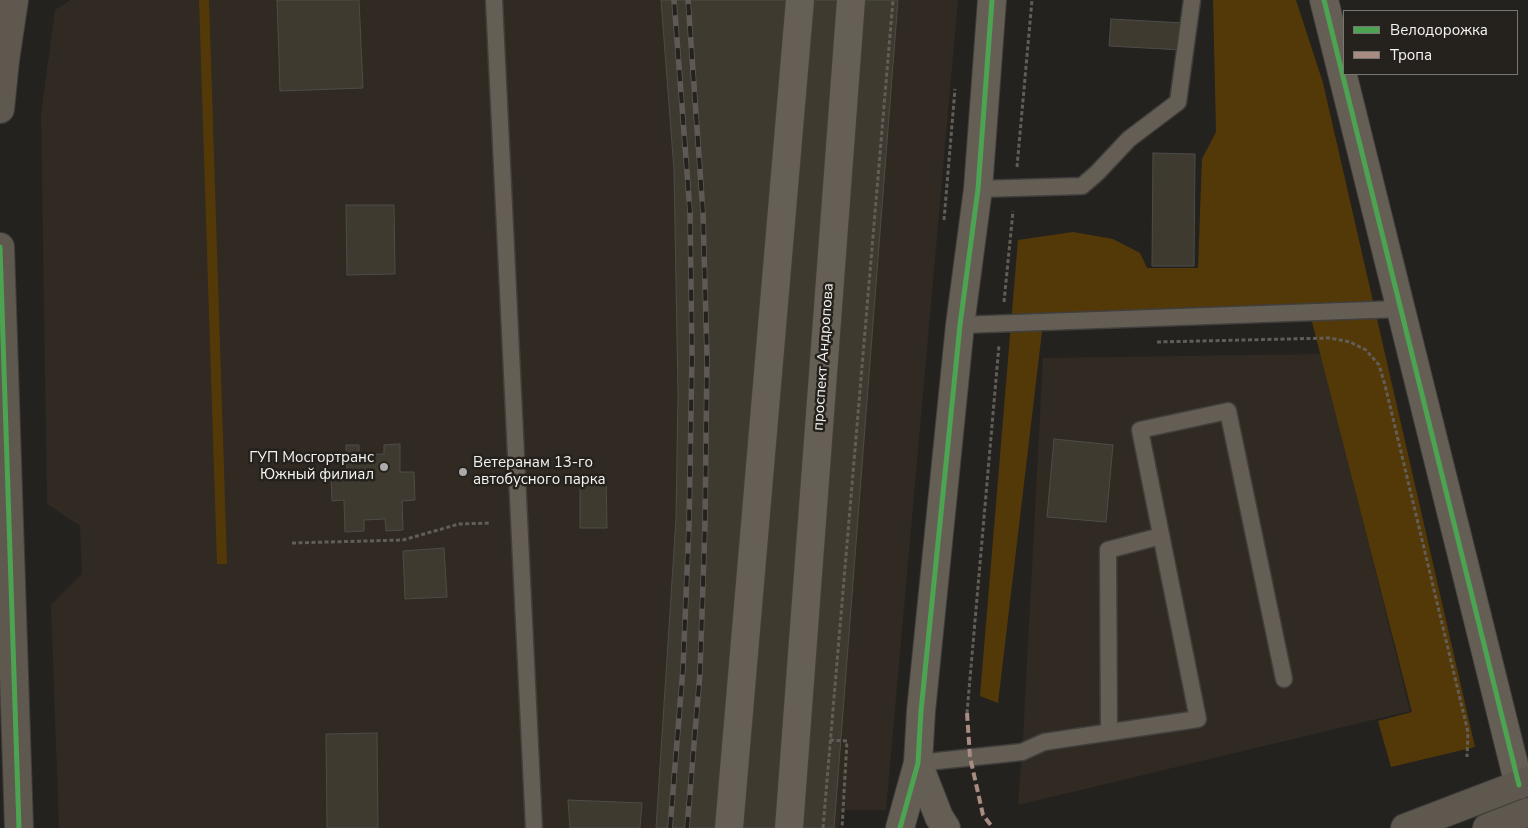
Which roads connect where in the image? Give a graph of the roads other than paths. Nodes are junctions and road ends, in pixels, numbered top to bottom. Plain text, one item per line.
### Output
1 (14, 0) edge
2 (494, 0) edge
3 (800, 0) edge
4 (851, 0) edge
5 (992, 0) edge
6 (1192, 0) edge
7 (1324, 0) edge
8 (0, 109) edge
9 (978, 189) junction
10 (0, 247) edge
11 (1399, 309) junction
12 (960, 325) junction
13 (1161, 536) junction
14 (1284, 678) dead end
15 (1109, 732) junction
16 (918, 762) junction
17 (1523, 783) edge
18 (1528, 812) edge
19 (19, 828) edge
20 (534, 828) edge
21 (729, 828) edge
22 (789, 828) edge
23 (900, 828) edge
24 (946, 828) edge
25 (1405, 828) edge
26 (1487, 828) edge

1 - 8 street
2 - 20 lane
3 - 21 main road
4 - 22 main road, проспект Андропова
5 - 9 street
6 - 9 lane
7 - 11 street
9 - 12 street
10 - 19 street
11 - 12 lane
11 - 17 street
12 - 16 street
13 - 14 lane
13 - 15 lane
13 - 15 lane
15 - 16 lane
16 - 23 street
16 - 24 street
17 - 25 street
18 - 26 street

